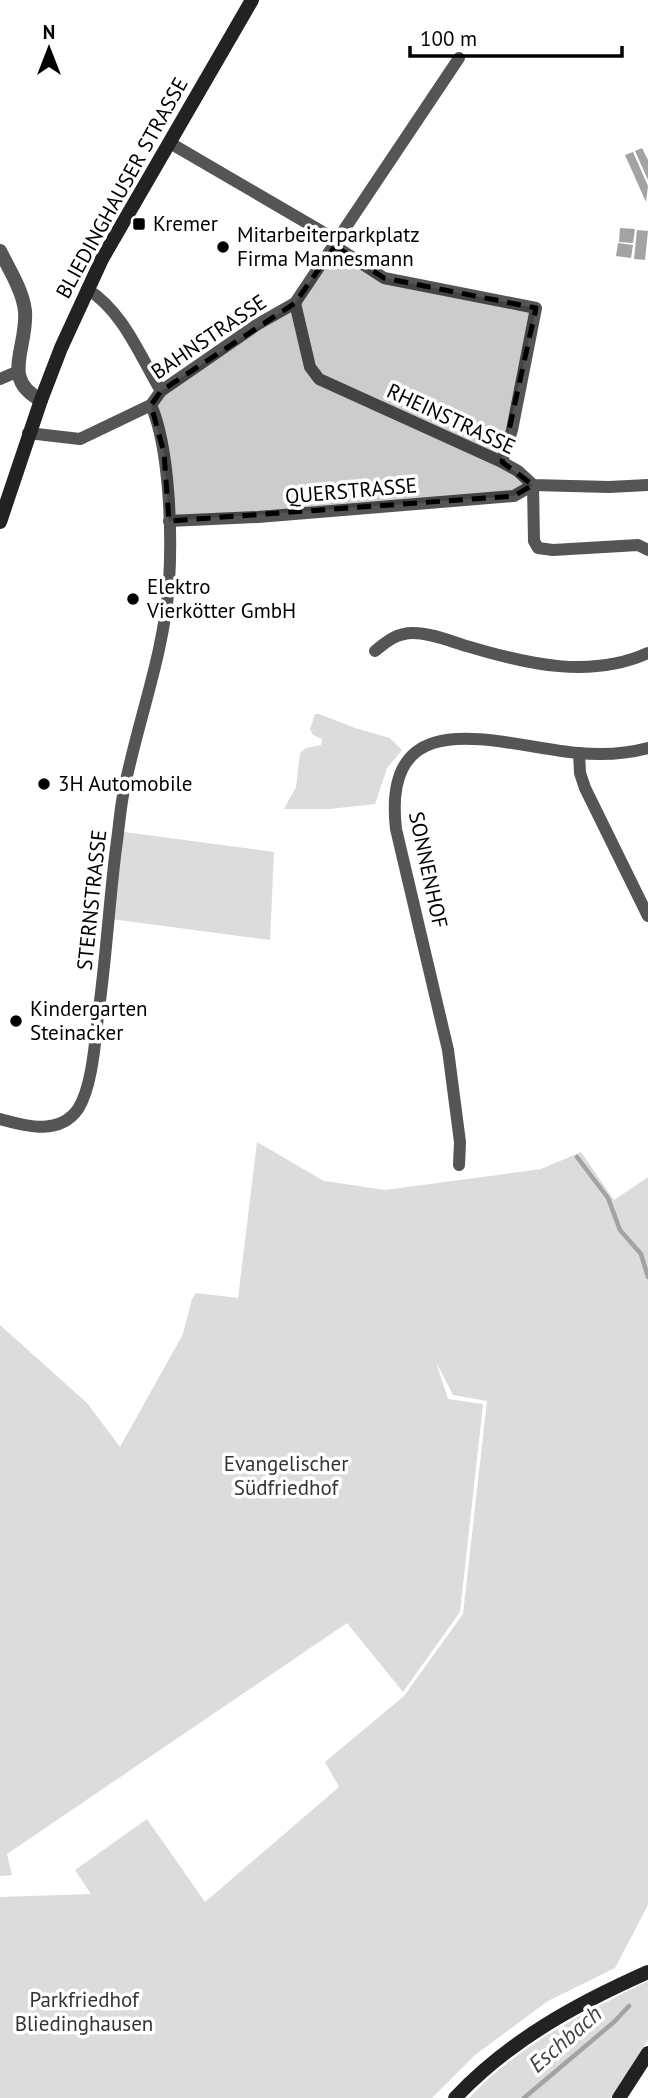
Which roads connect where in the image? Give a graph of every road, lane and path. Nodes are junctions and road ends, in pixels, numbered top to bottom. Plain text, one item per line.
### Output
1 (252, 0) edge
2 (459, 58) dead end
3 (170, 143) junction
4 (337, 243) junction
5 (0, 251) edge
6 (88, 289) junction
7 (295, 303) junction
8 (7, 376) edge
9 (161, 391) junction
10 (41, 400) junction
11 (150, 405) junction
12 (29, 433) junction
13 (502, 462) junction
14 (533, 485) junction
15 (648, 485) edge
16 (169, 521) junction
17 (0, 522) edge
18 (648, 550) edge
19 (375, 651) dead end
20 (648, 653) edge
21 (648, 748) edge
22 (579, 753) junction
23 (648, 916) edge
24 (0, 1118) edge
25 (459, 1164) dead end
26 (648, 1972) edge
27 (648, 2053) edge
28 (455, 2098) edge
29 (619, 2098) edge

1 - 3 main road, BLIEDINGHAUSER STRASSE
2 - 4 street, BAHNSTRASSE
3 - 4 street
3 - 6 main road, BLIEDINGHAUSER STRASSE
4 - 7 street, BAHNSTRASSE
4 - 13 street
5 - 8 street
6 - 9 street
6 - 10 main road, BLIEDINGHAUSER STRASSE
7 - 9 street, BAHNSTRASSE
7 - 13 street, RHEINSTRASSE
8 - 10 street
9 - 11 street, BAHNSTRASSE
10 - 12 main road, BLIEDINGHAUSER STRASSE
11 - 12 street, BAHNSTRASSE
11 - 16 street, STERNSTRASSE
12 - 17 main road, BLIEDINGHAUSER STRASSE
13 - 14 street, RHEINSTRASSE
14 - 15 street
14 - 16 street, QUERSTRASSE
14 - 18 street
16 - 24 street, STERNSTRASSE
19 - 20 street
21 - 22 street, SONNENHOF
22 - 23 street
22 - 25 street, SONNENHOF
26 - 28 main road
27 - 29 main road

